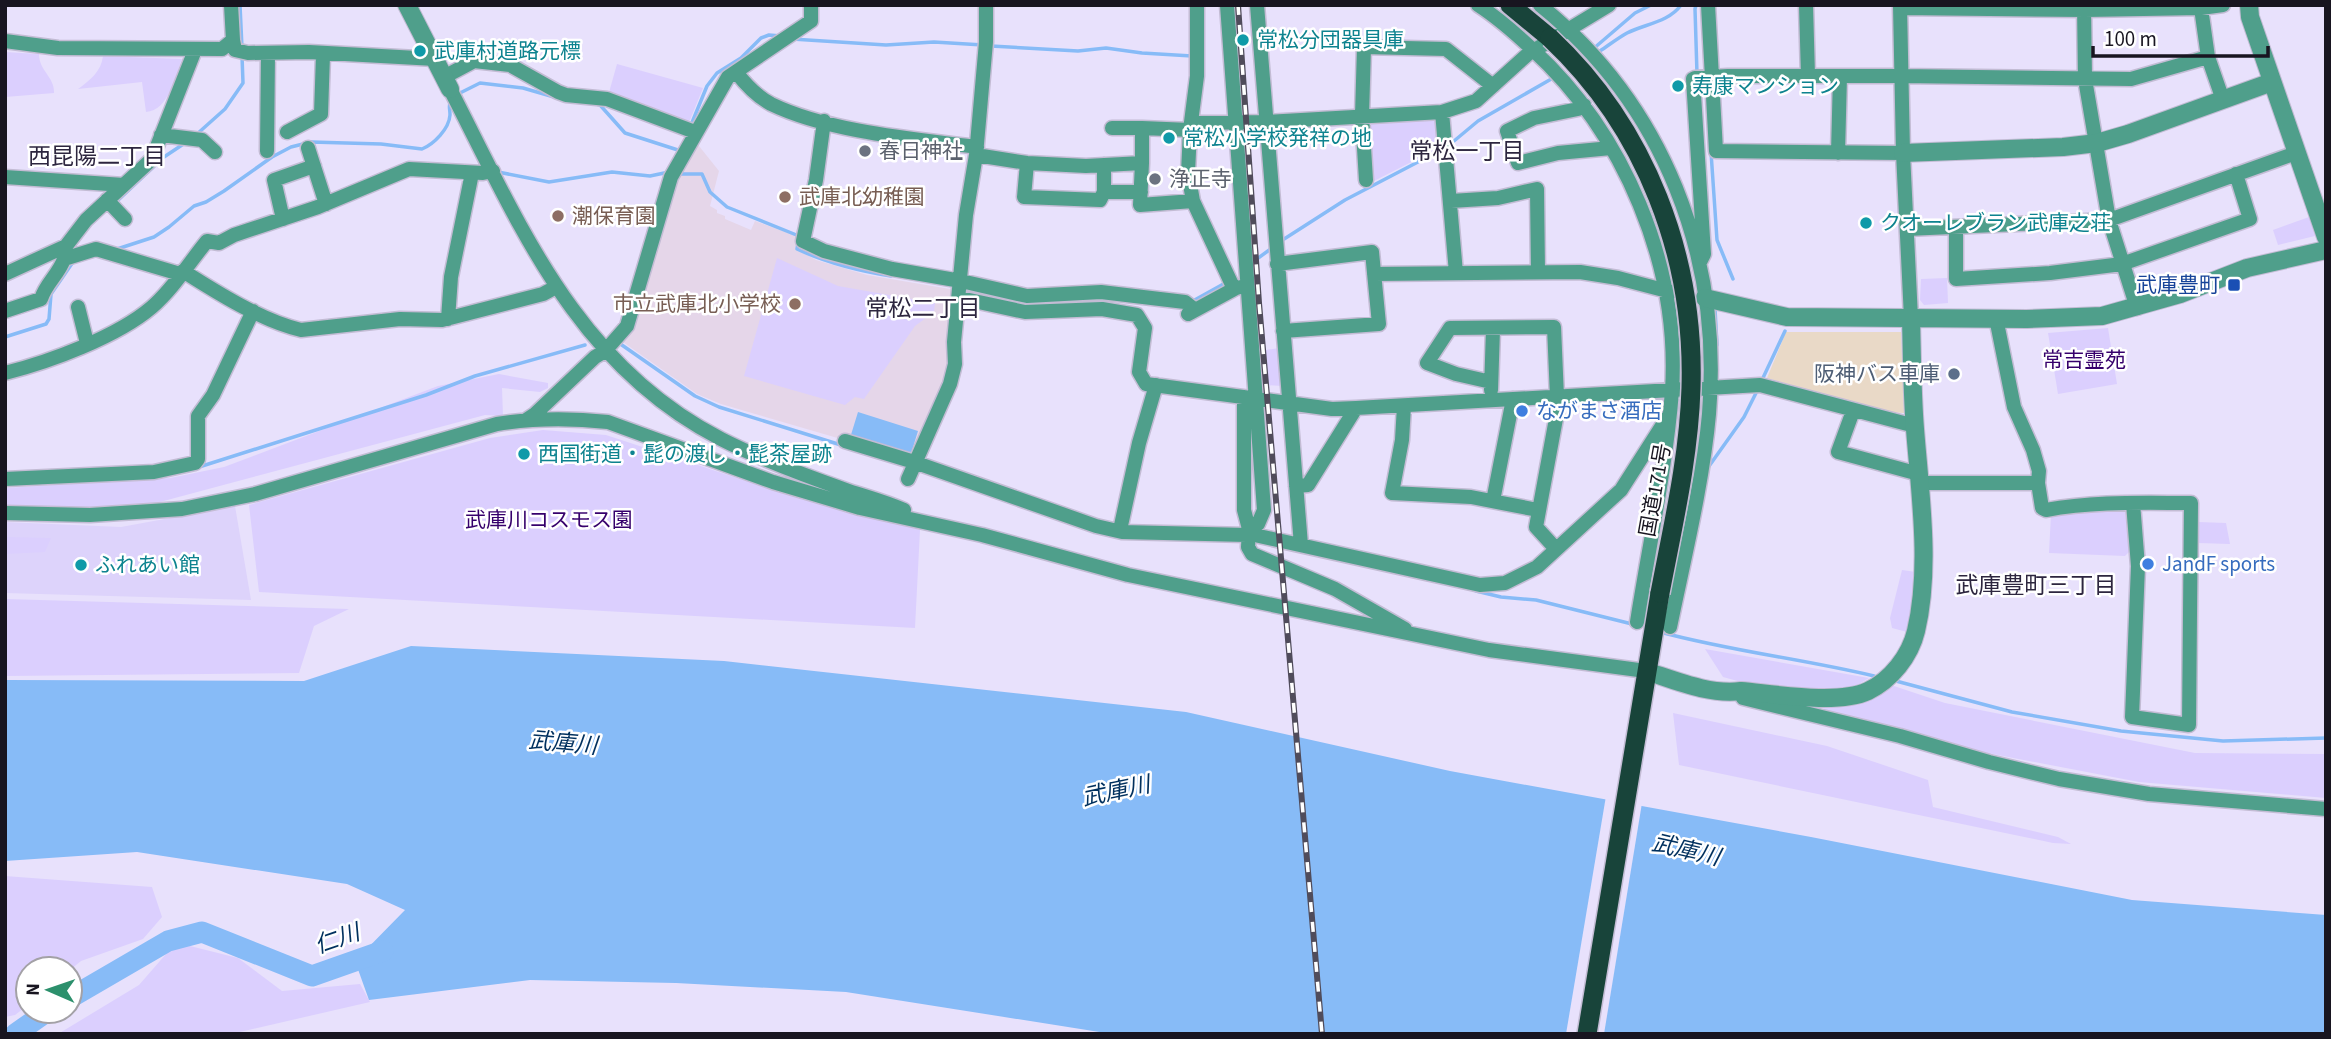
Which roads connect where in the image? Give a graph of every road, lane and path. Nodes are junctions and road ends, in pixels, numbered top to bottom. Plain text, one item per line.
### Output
1 (231, 5) edge
2 (407, 5) edge
3 (811, 5) edge
4 (986, 5) edge
5 (1198, 5) edge
6 (1227, 5) edge
7 (1257, 5) edge
8 (1478, 5) edge
9 (1510, 5) edge
10 (1540, 5) edge
11 (1609, 5) edge
12 (1707, 5) edge
13 (1806, 5) edge
14 (2223, 5) edge
15 (2249, 5) edge
16 (1900, 7) edge
17 (2084, 7) edge
18 (2201, 8) junction
19 (1568, 30) junction
20 (5, 41) edge
21 (239, 48) junction
22 (195, 50) junction
23 (1534, 51) junction
24 (268, 53) junction
25 (323, 55) junction
26 (2208, 57) junction
27 (435, 59) junction
28 (736, 72) junction
29 (1808, 76) junction
30 (1840, 76) junction
31 (1901, 76) junction
32 (1705, 77) junction
33 (2085, 79) junction
34 (2272, 82) junction
35 (1493, 86) junction
36 (451, 90) junction
37 (2223, 100) junction
38 (1584, 105) junction
39 (1442, 112) junction
40 (1363, 116) junction
41 (824, 121) junction
42 (1234, 122) junction
43 (1266, 122) junction
44 (1190, 127) junction
45 (1112, 128) dead end
46 (1142, 128) junction
47 (691, 129) junction
48 (287, 132) dead end
49 (166, 136) junction
50 (2097, 143) junction
51 (308, 148) dead end
52 (1611, 148) junction
53 (267, 151) dead end
54 (977, 151) junction
55 (215, 152) dead end
56 (1838, 153) junction
57 (1903, 153) junction
58 (2297, 153) junction
59 (1027, 163) junction
60 (1142, 163) junction
61 (1104, 165) junction
62 (314, 166) junction
63 (487, 172) junction
64 (2236, 174) junction
65 (5, 177) edge
66 (1366, 180) dead end
67 (124, 185) junction
68 (1104, 192) junction
69 (1140, 192) junction
70 (325, 200) junction
71 (1193, 201) junction
72 (1451, 201) junction
73 (282, 215) junction
74 (2109, 219) junction
75 (1956, 228) junction
76 (1907, 229) junction
77 (2326, 237) edge
78 (70, 250) junction
79 (2326, 250) edge
80 (1700, 262) junction
81 (1277, 264) junction
82 (2122, 264) junction
83 (1538, 272) junction
84 (184, 273) junction
85 (1456, 273) junction
86 (5, 274) edge
87 (1374, 275) junction
88 (961, 281) junction
89 (1235, 284) junction
90 (556, 287) junction
91 (1664, 291) junction
92 (960, 298) junction
93 (1706, 298) junction
94 (78, 307) dead end
95 (2137, 308) junction
96 (5, 311) edge
97 (253, 311) junction
98 (1911, 318) junction
99 (1996, 318) junction
100 (448, 319) junction
101 (1493, 329) junction
102 (1283, 331) junction
103 (87, 343) junction
104 (605, 351) junction
105 (5, 373) edge
106 (1491, 382) junction
107 (1156, 385) junction
108 (1711, 387) junction
109 (1672, 390) junction
110 (1558, 397) junction
111 (1251, 398) junction
112 (1513, 399) junction
113 (1491, 400) junction
114 (1290, 404) junction
115 (1404, 406) junction
116 (1356, 408) junction
117 (1853, 411) junction
118 (1669, 414) junction
119 (526, 419) junction
120 (1915, 426) junction
121 (845, 441) dead end
122 (912, 470) junction
123 (5, 479) edge
124 (1920, 479) junction
125 (2038, 483) junction
126 (1296, 486) junction
127 (1493, 501) junction
128 (2133, 503) junction
129 (1538, 510) junction
130 (5, 513) edge
131 (944, 527) junction
132 (1120, 530) junction
133 (1248, 537) junction
134 (1301, 545) junction
135 (1556, 549) junction
136 (1637, 622) dead end
137 (1671, 627) dead end
138 (1419, 636) junction
139 (1645, 679) junction
140 (1725, 693) junction
141 (2326, 809) edge
142 (1587, 1034) edge

1 - 21 street
2 - 27 street
3 - 28 street
4 - 54 street
5 - 44 street
6 - 42 street
7 - 43 street
8 - 23 street
9 - 139 highway, 国道171号, bridge
10 - 19 street
11 - 19 street
12 - 32 street
13 - 29 street
14 - 18 street
15 - 34 street
16 - 17 street
16 - 31 street
17 - 18 street
17 - 33 street
18 - 26 street
19 - 23 street
19 - 80 street
20 - 22 street
21 - 22 street
21 - 24 street
22 - 49 street
23 - 35 street
23 - 38 street
24 - 25 street
24 - 53 street
25 - 27 street
25 - 48 street
26 - 33 street
26 - 37 street
27 - 36 street
28 - 41 street
28 - 47 street
29 - 30 street
29 - 32 street
30 - 31 street
30 - 56 street
31 - 33 street
31 - 57 street
32 - 56 street
32 - 80 street
33 - 50 street
34 - 37 street
34 - 58 street
35 - 39 street
35 - 40 street
36 - 47 street
36 - 63 street
37 - 50 street
38 - 52 street
38 - 52 street
39 - 40 street
39 - 72 street
40 - 43 street
40 - 66 street
41 - 54 street
41 - 88 street
42 - 43 street
42 - 44 street
42 - 89 street
43 - 81 street
44 - 46 street
44 - 71 street
45 - 46 street
46 - 60 street
47 - 104 street
49 - 55 street
49 - 67 street
50 - 57 street
50 - 74 street
51 - 62 street
52 - 91 street
54 - 59 street
54 - 88 street
56 - 57 street
57 - 76 street
58 - 64 street
58 - 77 street
59 - 61 street
59 - 68 street
60 - 61 street
60 - 69 street
61 - 68 street
62 - 70 street
62 - 73 street
63 - 70 street
63 - 90 street
63 - 100 street
64 - 74 street
64 - 82 street
65 - 67 street
67 - 78 street
68 - 69 street
69 - 71 street
70 - 73 street
71 - 89 street
72 - 83 street
72 - 85 street
73 - 84 street
74 - 75 street
74 - 82 street
75 - 76 street
75 - 82 street
76 - 98 street
78 - 84 street
78 - 86 street
78 - 96 street
79 - 95 street
80 - 93 street
81 - 87 street
81 - 102 street
82 - 95 street
83 - 85 street
83 - 91 street
84 - 97 street
84 - 103 street
85 - 87 street
87 - 102 street
88 - 89 street
88 - 92 street
89 - 111 street
90 - 100 street
90 - 104 street
91 - 93 street
91 - 109 street
92 - 107 street
92 - 122 street
93 - 98 street
93 - 108 street
94 - 103 street
95 - 99 street
97 - 100 street
97 - 123 street
98 - 99 street
98 - 120 street
99 - 125 street
101 - 106 street
101 - 106 street
101 - 110 street
102 - 114 street
103 - 105 street
104 - 119 street
104 - 131 street
106 - 113 street
107 - 111 street
107 - 132 street
108 - 109 street
108 - 117 street
108 - 137 street
109 - 110 street
109 - 118 street
110 - 112 street
110 - 129 street
111 - 114 street
111 - 133 street
112 - 113 street
112 - 127 street
113 - 115 street
114 - 116 street
114 - 126 street
115 - 116 street
115 - 127 street
116 - 126 street
117 - 120 street
117 - 124 street
118 - 135 street
118 - 136 street
119 - 130 street
119 - 131 street
120 - 124 street
121 - 122 street
122 - 132 street
124 - 125 street
124 - 140 street
125 - 128 street
126 - 134 street
127 - 129 street
128 - 128 street
129 - 135 street
131 - 138 street
132 - 133 street
133 - 134 street
133 - 138 street
134 - 135 street
138 - 139 street
139 - 140 street
139 - 142 highway, 国道171号
140 - 141 street

